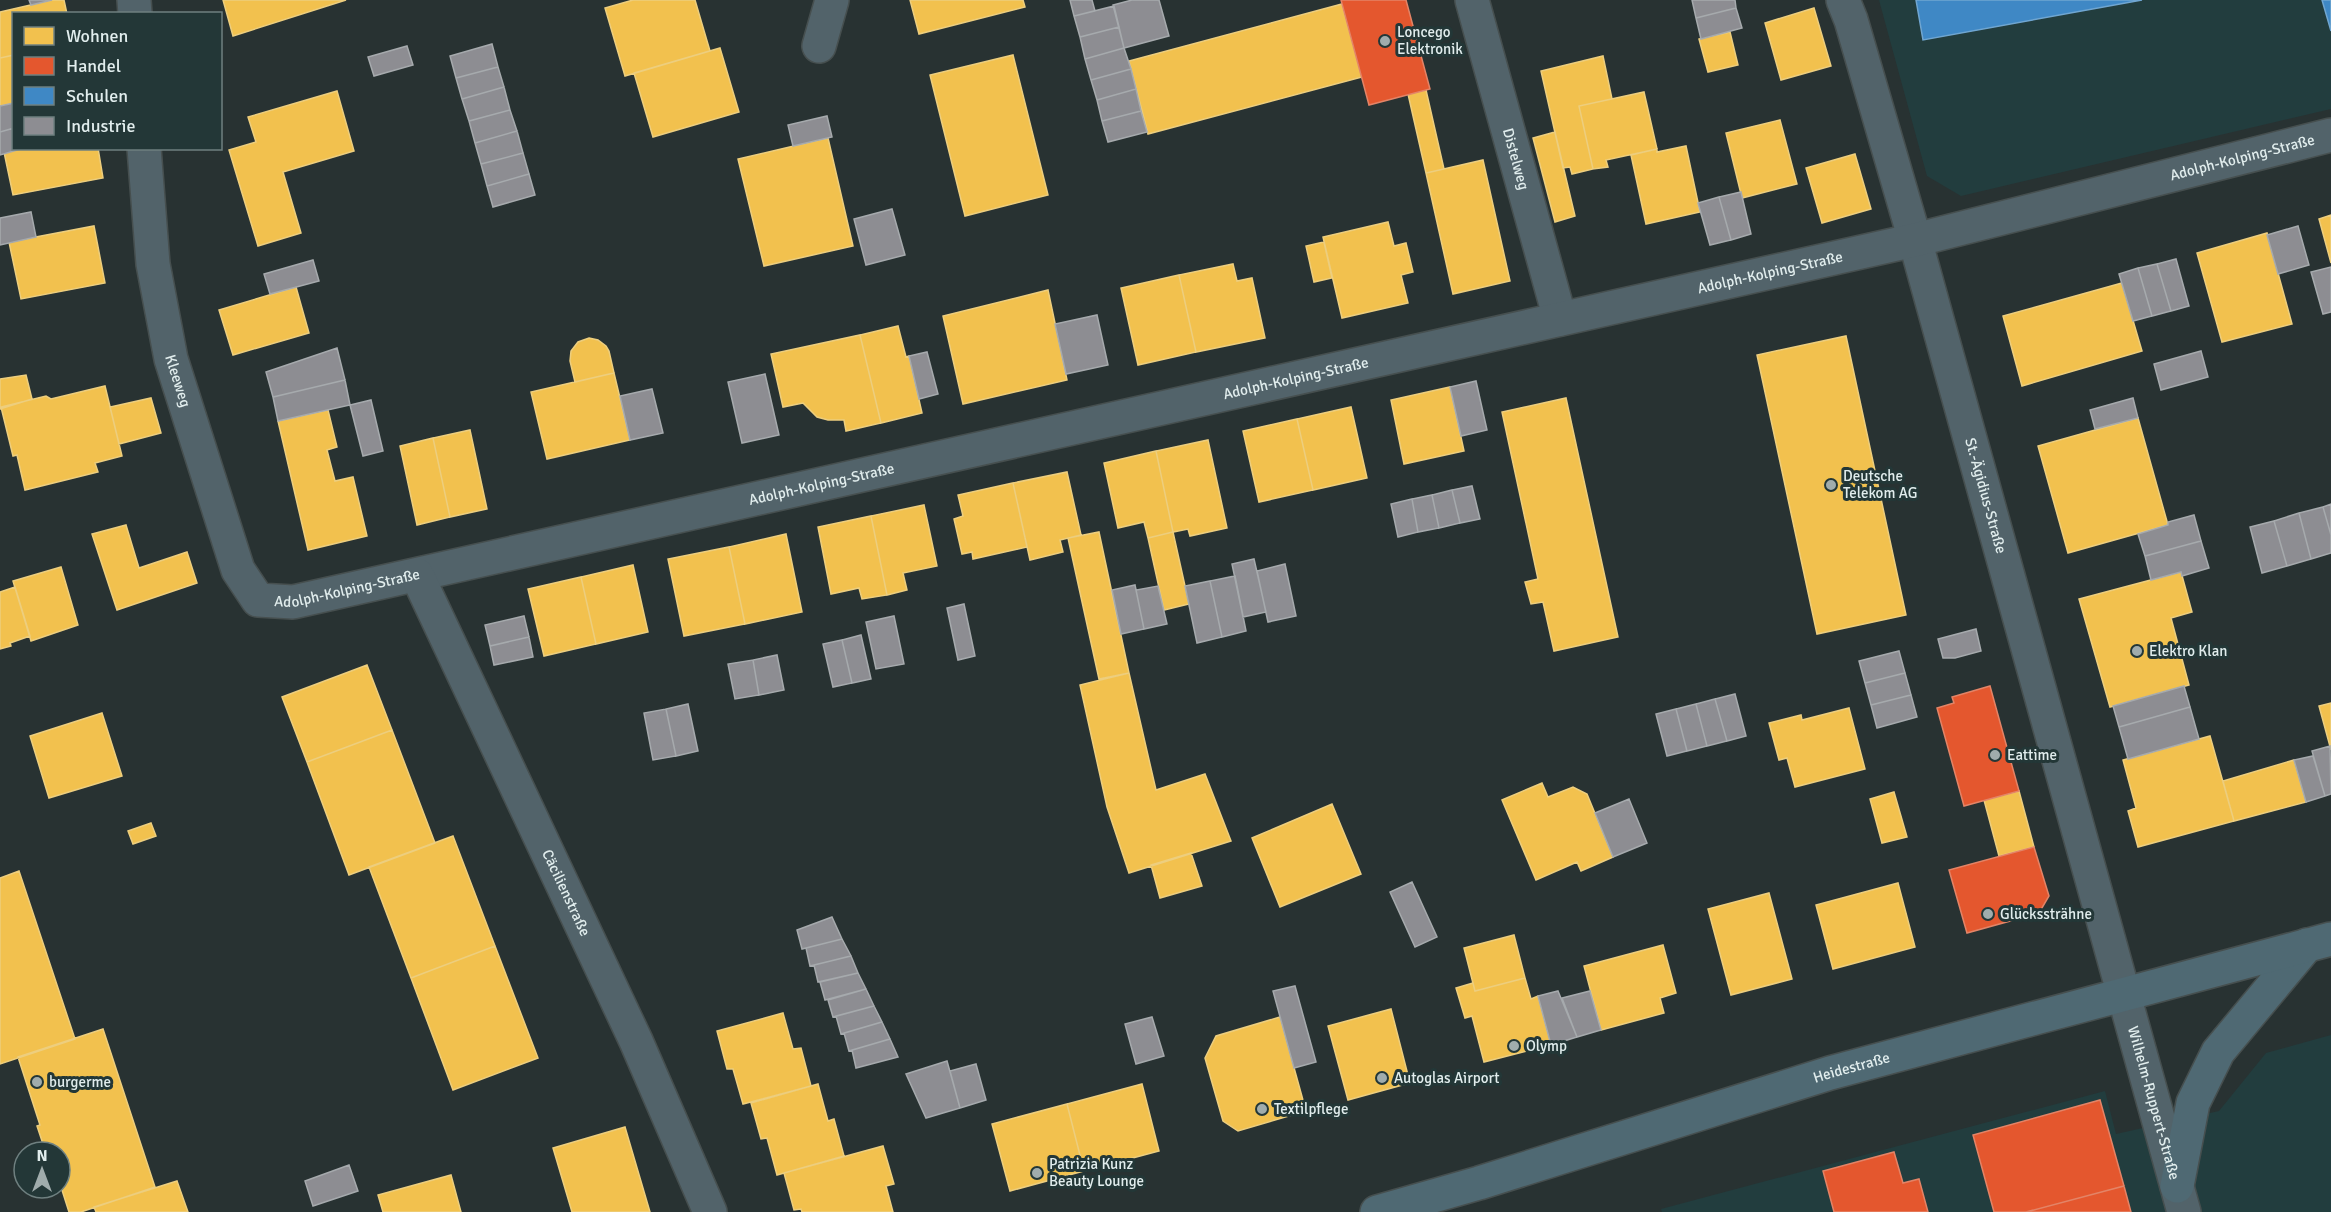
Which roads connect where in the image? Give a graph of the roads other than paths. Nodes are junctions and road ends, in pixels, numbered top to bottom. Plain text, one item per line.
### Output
1 (832, 0) edge
2 (1472, 0) edge
3 (1843, 0) edge
4 (819, 46) dead end
5 (2331, 135) edge
6 (144, 150) edge
7 (1915, 240) junction
8 (1560, 319) junction
9 (417, 575) junction
10 (258, 600) joint
11 (2319, 942) edge
12 (2125, 994) junction
13 (2180, 1199) edge
14 (710, 1212) edge
15 (1377, 1212) edge

1 - 4 street
2 - 8 street, Distelweg
3 - 7 street, St.-Ägidius-Straße
5 - 7 street, Adolph-Kolping-Straße
6 - 10 street, Kleeweg
7 - 8 street, Adolph-Kolping-Straße
7 - 12 street, St.-Ägidius-Straße
8 - 9 street, Adolph-Kolping-Straße
9 - 10 street, Adolph-Kolping-Straße
9 - 14 street, Cäcilienstraße
11 - 12 main road, Heidestraße
11 - 13 main road
12 - 13 street, Wilhelm-Ruppert-Straße
12 - 15 main road, Heidestraße

